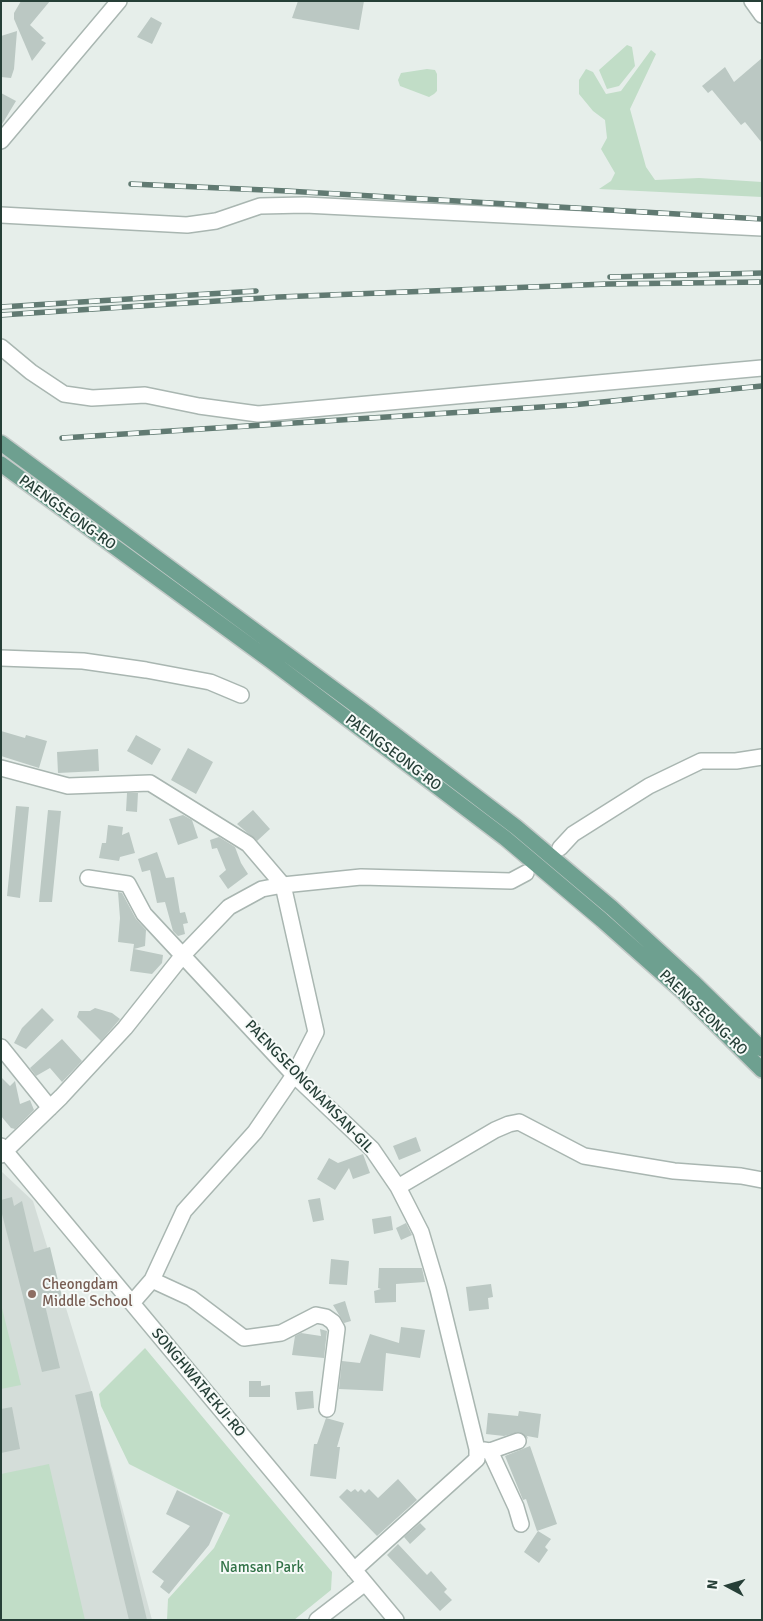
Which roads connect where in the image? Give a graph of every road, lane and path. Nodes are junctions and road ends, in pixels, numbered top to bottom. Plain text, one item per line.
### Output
1 (119, 1) edge
2 (752, 1) edge
3 (762, 15) edge
4 (1, 141) edge
5 (1, 215) edge
6 (762, 228) edge
7 (1, 347) edge
8 (762, 368) edge
9 (1, 443) edge
10 (1, 464) edge
11 (1, 658) edge
12 (240, 695) dead end
13 (762, 757) edge
14 (1, 768) edge
15 (560, 848) dead end
16 (526, 873) dead end
17 (88, 878) dead end
18 (283, 885) junction
19 (183, 955) junction
20 (1, 1047) edge
21 (762, 1048) edge
22 (762, 1070) edge
23 (294, 1075) junction
24 (50, 1108) junction
25 (3, 1151) edge
26 (762, 1180) edge
27 (398, 1187) junction
28 (152, 1280) junction
29 (132, 1303) junction
30 (328, 1408) dead end
31 (518, 1441) dead end
32 (484, 1450) junction
33 (521, 1524) dead end
34 (354, 1570) junction
35 (365, 1583) junction
36 (317, 1620) edge
37 (396, 1620) edge

1 - 4 street
2 - 3 street
5 - 6 street
7 - 8 street
9 - 21 main road, PAENGSEONG-RO
10 - 22 main road, PAENGSEONG-RO
11 - 12 street
13 - 15 street
14 - 18 street
16 - 18 street
17 - 19 street, PAENGSEONGNAMSAN-GIL
18 - 19 street
18 - 23 street
19 - 23 street, PAENGSEONGNAMSAN-GIL
19 - 24 street
20 - 24 street
23 - 27 street, PAENGSEONGNAMSAN-GIL
23 - 28 street
24 - 25 street
25 - 29 street, SONGHWATAEKJI-RO
26 - 27 street
27 - 32 street, PAENGSEONGNAMSAN-GIL
28 - 29 street
28 - 30 street
29 - 34 street, SONGHWATAEKJI-RO
31 - 32 street
32 - 33 street, PAENGSEONGNAMSAN-GIL
32 - 34 street
34 - 35 street, SONGHWATAEKJI-RO
35 - 36 street
35 - 37 street, SONGHWATAEKJI-RO

